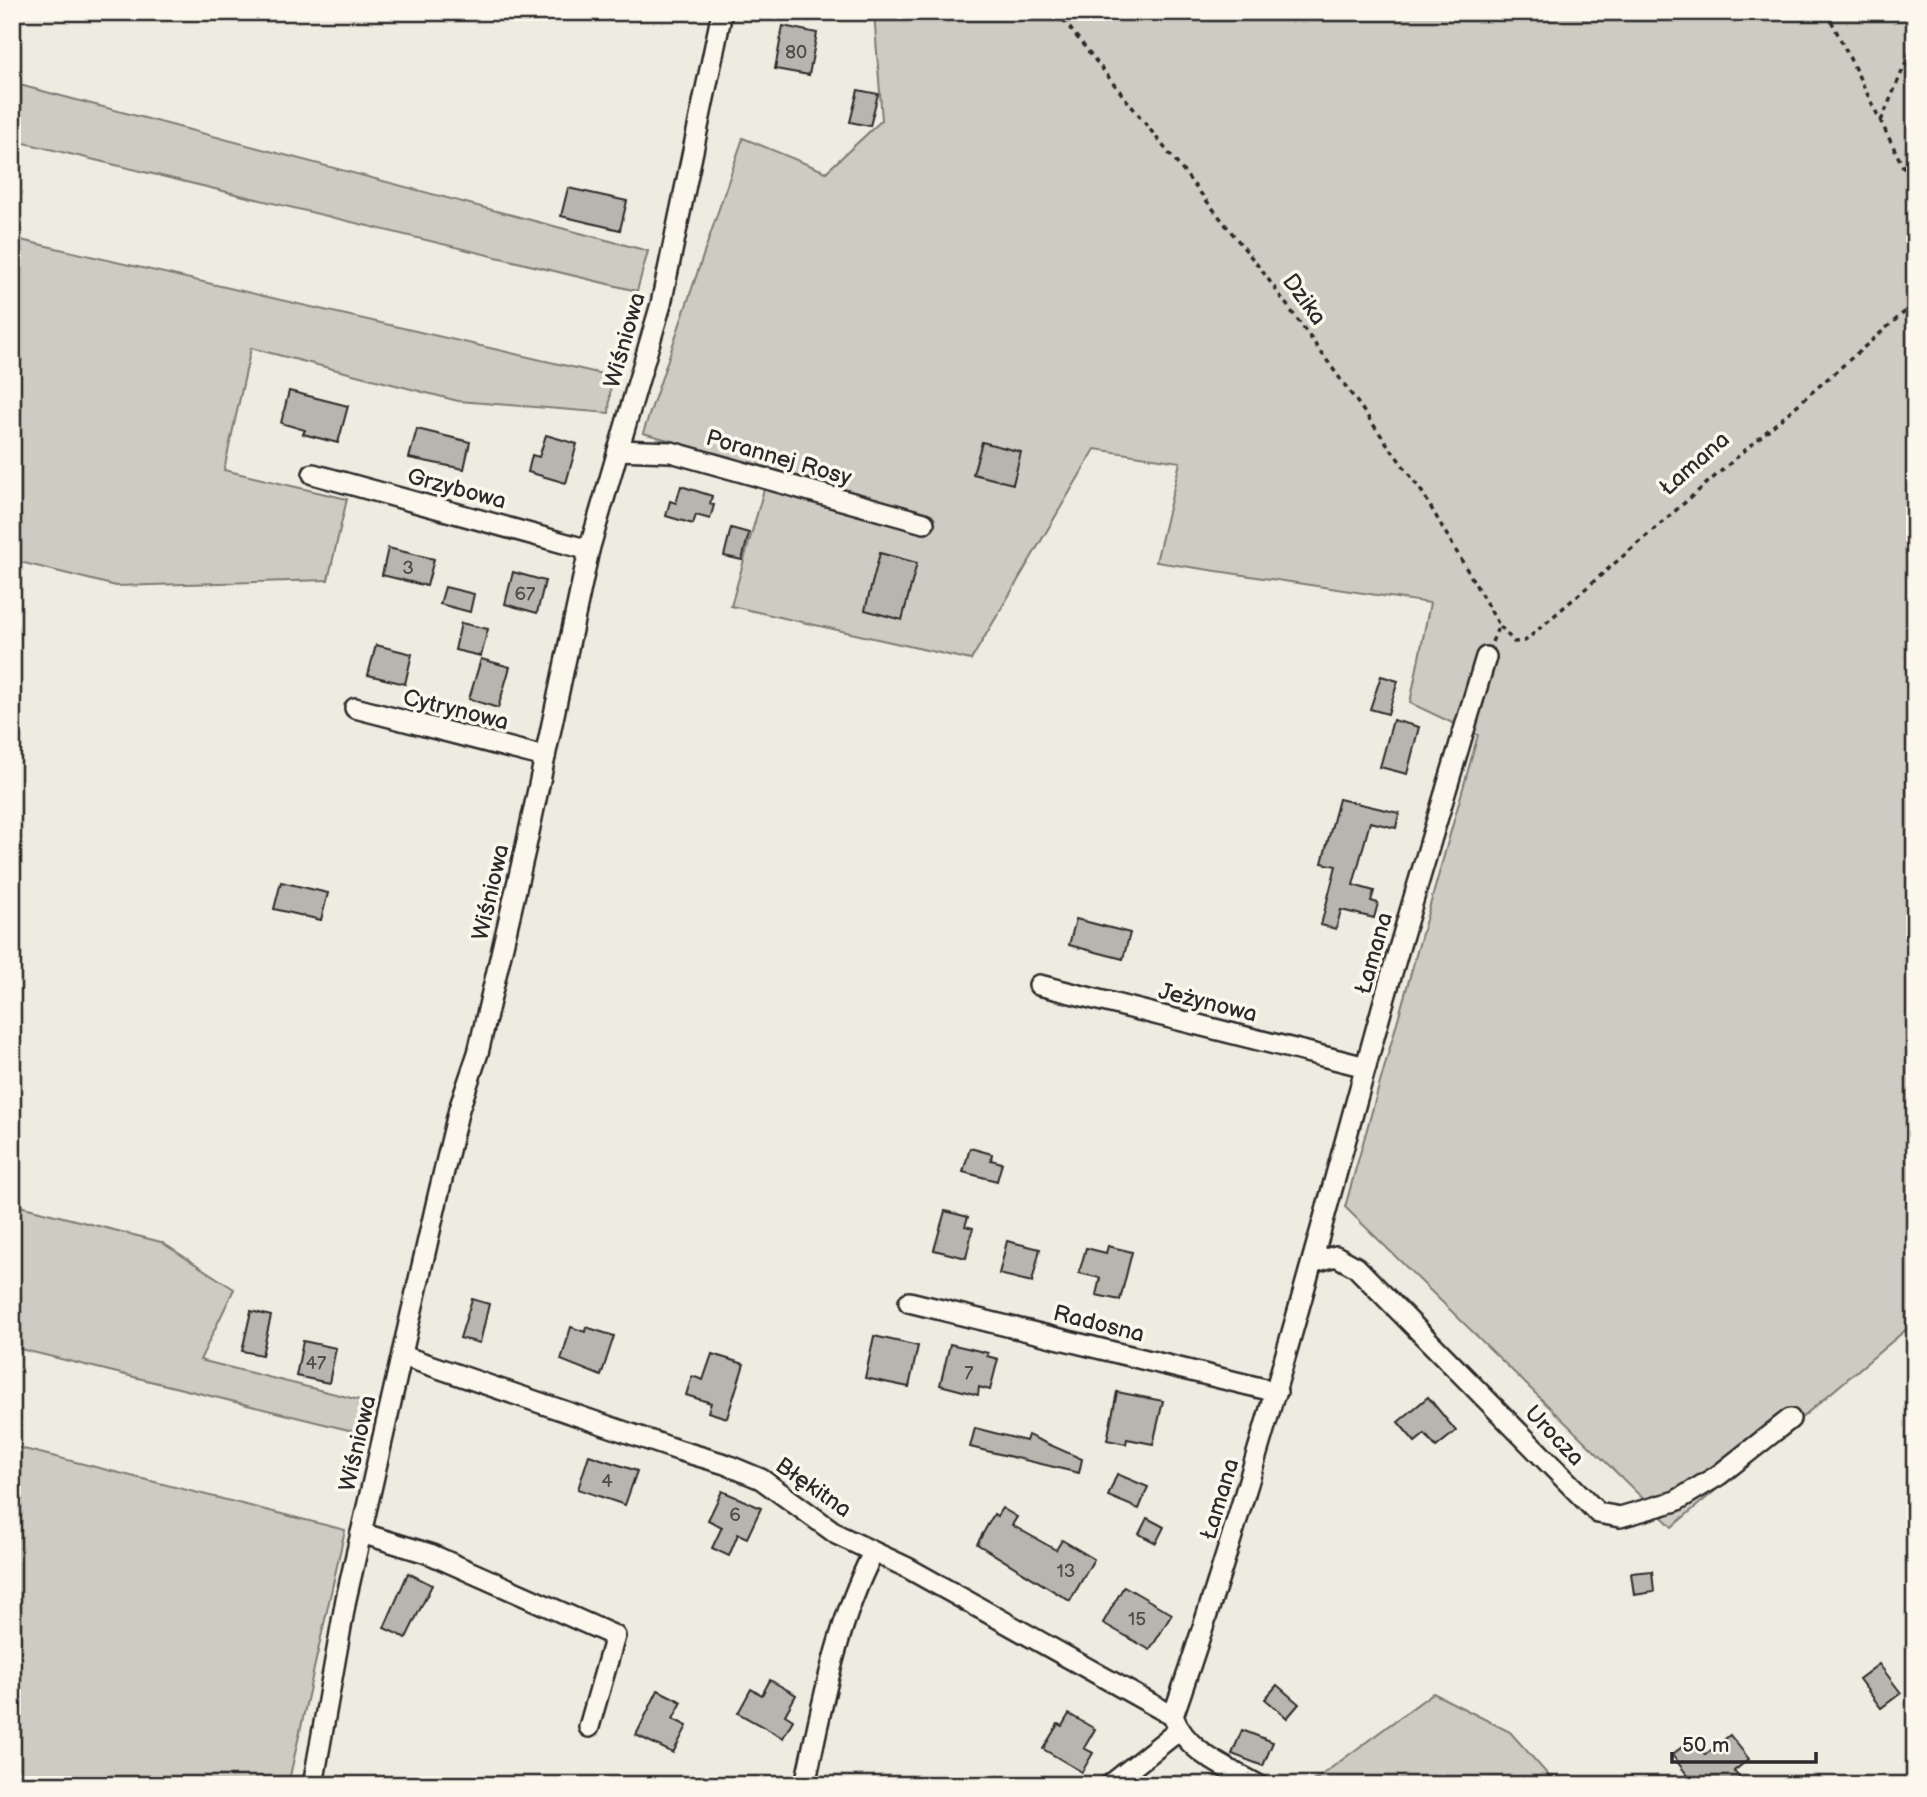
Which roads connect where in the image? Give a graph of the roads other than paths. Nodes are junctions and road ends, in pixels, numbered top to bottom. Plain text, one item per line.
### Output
1 (722, 12) edge
2 (618, 450) junction
3 (313, 474) dead end
4 (924, 523) dead end
5 (589, 550) junction
6 (1486, 657) road end
7 (355, 708) dead end
8 (545, 757) junction
9 (1039, 985) dead end
10 (1366, 1067) junction
11 (1312, 1263) junction
12 (909, 1302) dead end
13 (403, 1356) junction
14 (1277, 1392) junction
15 (1790, 1419) dead end
16 (362, 1534) junction
17 (873, 1553) junction
18 (1175, 1723) junction
19 (589, 1727) dead end
20 (313, 1785) edge
21 (805, 1785) edge
22 (1110, 1785) edge
23 (1258, 1785) edge

1 - 2 street, Wiśniowa
2 - 4 street, Porannej Rosy
2 - 5 street, Wiśniowa
3 - 5 street, Grzybowa
5 - 8 street, Wiśniowa
6 - 10 street, Łamana
7 - 8 street, Cytrynowa
8 - 13 street, Wiśniowa
9 - 10 street, Jeżynowa
10 - 11 street, Łamana
11 - 14 street, Łamana
11 - 15 street, Urocza
12 - 14 street, Radosna
13 - 16 street, Wiśniowa
13 - 17 street, Błękitna
14 - 18 street, Łamana
16 - 19 street
16 - 20 street, Wiśniowa
17 - 18 street, Błękitna
17 - 21 street
18 - 22 street
18 - 23 street

